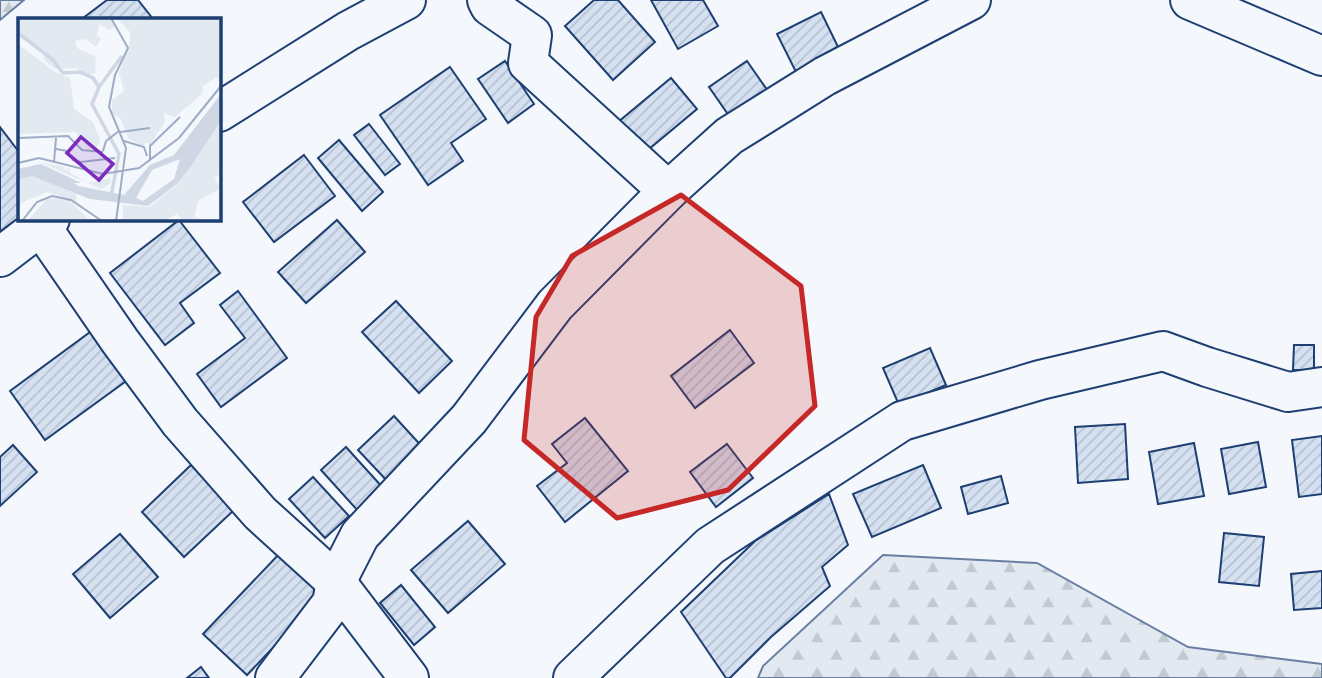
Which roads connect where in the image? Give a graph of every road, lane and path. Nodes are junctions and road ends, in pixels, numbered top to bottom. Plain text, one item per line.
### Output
1 (406, 0) edge
2 (487, 0) edge
3 (971, 0) edge
4 (1190, 0) edge
5 (1322, 56) edge
6 (220, 111) edge
7 (668, 191) junction
8 (45, 222) edge
9 (0, 257) edge
10 (1322, 387) edge
11 (336, 582) junction
12 (275, 678) edge
13 (409, 678) edge
14 (573, 678) edge

1 - 6 street
2 - 7 street
3 - 7 street
4 - 5 street
7 - 11 street
8 - 9 street
8 - 11 street
10 - 14 street
11 - 12 street
11 - 13 street

